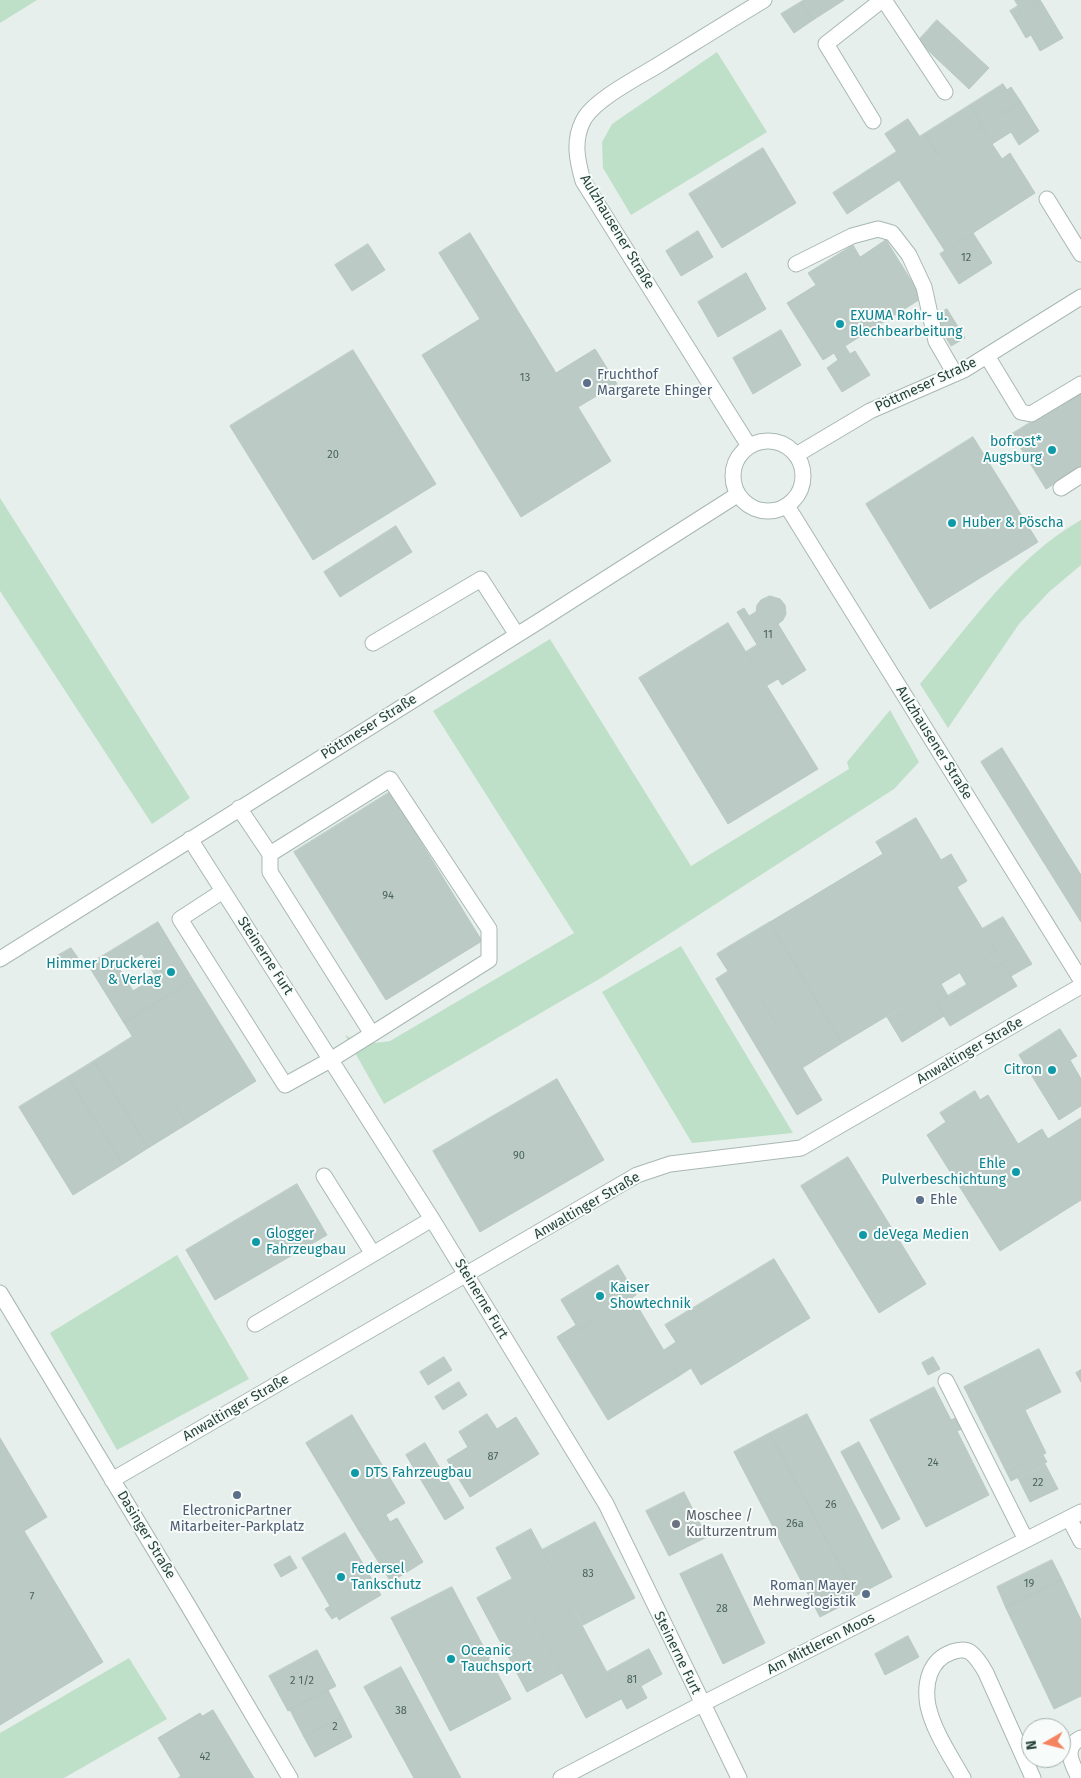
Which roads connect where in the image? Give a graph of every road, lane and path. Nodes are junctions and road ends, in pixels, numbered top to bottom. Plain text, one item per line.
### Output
1 (764, 0) edge
2 (883, 0) edge
3 (945, 92) dead end
4 (873, 121) dead end
5 (1047, 199) dead end
6 (1081, 254) edge
7 (796, 264) dead end
8 (1081, 297) edge
9 (986, 356) junction
10 (955, 374) junction
11 (1081, 384) edge
12 (749, 446) junction
13 (796, 455) junction
14 (1081, 476) edge
15 (1061, 488) dead end
16 (737, 495) junction
17 (786, 506) junction
18 (517, 635) junction
19 (373, 643) dead end
20 (239, 808) junction
21 (190, 839) junction
22 (270, 854) junction
23 (223, 891) junction
24 (0, 959) edge
25 (1081, 980) edge
26 (1081, 986) edge
27 (372, 1034) junction
28 (332, 1059) junction
29 (324, 1176) dead end
30 (432, 1219) junction
31 (373, 1254) junction
32 (466, 1275) junction
33 (0, 1294) edge
34 (255, 1324) dead end
35 (946, 1381) dead end
36 (112, 1480) junction
37 (1075, 1515) edge
38 (1026, 1540) junction
39 (1081, 1541) edge
40 (702, 1704) junction
41 (1081, 1738) edge
42 (290, 1778) edge
43 (561, 1778) edge
44 (739, 1778) edge
45 (963, 1778) edge
46 (1033, 1778) edge
47 (1079, 1778) edge

1 - 12 street, Aulzhausener Straße
2 - 3 street
2 - 4 street
5 - 6 street
7 - 10 street
8 - 9 street, Pöttmeser Straße
9 - 10 street, Pöttmeser Straße
9 - 11 street
10 - 13 street, Pöttmeser Straße
12 - 13 street
12 - 16 street
13 - 17 street
14 - 15 street
16 - 17 street
16 - 18 street, Pöttmeser Straße
17 - 25 street, Aulzhausener Straße
18 - 19 street
18 - 20 street, Pöttmeser Straße
20 - 21 street, Pöttmeser Straße
20 - 22 street
21 - 23 street, Steinerne Furt
21 - 24 street, Pöttmeser Straße
22 - 27 street
22 - 27 street
23 - 28 street, Steinerne Furt
23 - 28 street
26 - 32 street, Anwaltinger Straße
27 - 28 street
28 - 30 street, Steinerne Furt
29 - 31 street
30 - 31 street
30 - 32 street, Steinerne Furt
31 - 34 street
32 - 36 street, Anwaltinger Straße
32 - 40 street, Steinerne Furt
33 - 36 street, Dasinger Straße
35 - 38 street
36 - 42 street, Dasinger Straße
37 - 38 street, Am Mittleren Moos
37 - 39 street
38 - 40 street, Am Mittleren Moos
40 - 43 street, Am Mittleren Moos
40 - 44 street, Steinerne Furt
41 - 47 street
45 - 46 street

